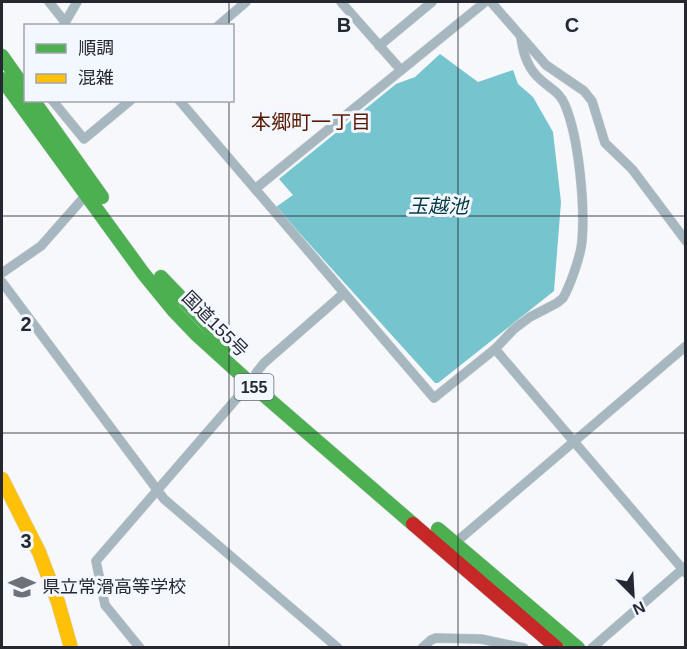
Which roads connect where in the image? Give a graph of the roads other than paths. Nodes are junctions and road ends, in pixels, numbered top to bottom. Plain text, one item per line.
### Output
1 (49, 2) edge
2 (77, 2) edge
3 (246, 2) edge
4 (342, 2) edge
5 (432, 2) edge
6 (484, 2) edge
7 (491, 2) edge
8 (64, 24) edge
9 (220, 24) edge
10 (521, 38) junction
11 (379, 46) junction
12 (2, 56) edge
13 (400, 69) junction
14 (2, 80) edge
15 (24, 86) edge
16 (34, 102) edge
17 (54, 102) edge
18 (129, 102) edge
19 (181, 102) edge
20 (255, 189) junction
21 (86, 195) junction
22 (683, 234) edge
23 (2, 273) edge
24 (2, 282) edge
25 (343, 294) junction
26 (686, 346) edge
27 (495, 349) junction
28 (253, 378) junction
29 (573, 441) junction
30 (2, 479) edge
31 (157, 491) junction
32 (455, 543) junction
33 (684, 570) edge
34 (598, 645) edge
35 (553, 646) edge
36 (71, 648) edge
37 (140, 648) edge
38 (338, 648) edge
39 (422, 648) edge
40 (524, 648) edge
41 (578, 648) edge

1 - 8 street
2 - 8 street
3 - 9 street
4 - 11 street
5 - 11 street
6 - 13 street
7 - 10 street
10 - 22 street
10 - 27 street
11 - 13 street
12 - 15 main road
13 - 20 street
14 - 21 main road, 国道155号 / 155
16 - 28 main road, 国道155号 / 155
17 - 18 street
19 - 20 street
20 - 25 street
21 - 23 street
21 - 28 main road, 国道155号 / 155
24 - 31 street
25 - 27 street
25 - 28 street
26 - 29 street
27 - 29 street
28 - 31 street
28 - 32 main road, 国道155号 / 155
28 - 35 main road, 国道155号 / 155
29 - 32 street
29 - 33 street
30 - 36 main road
31 - 37 street
31 - 38 street
32 - 41 main road, 国道155号 / 155
33 - 34 street
39 - 40 street

